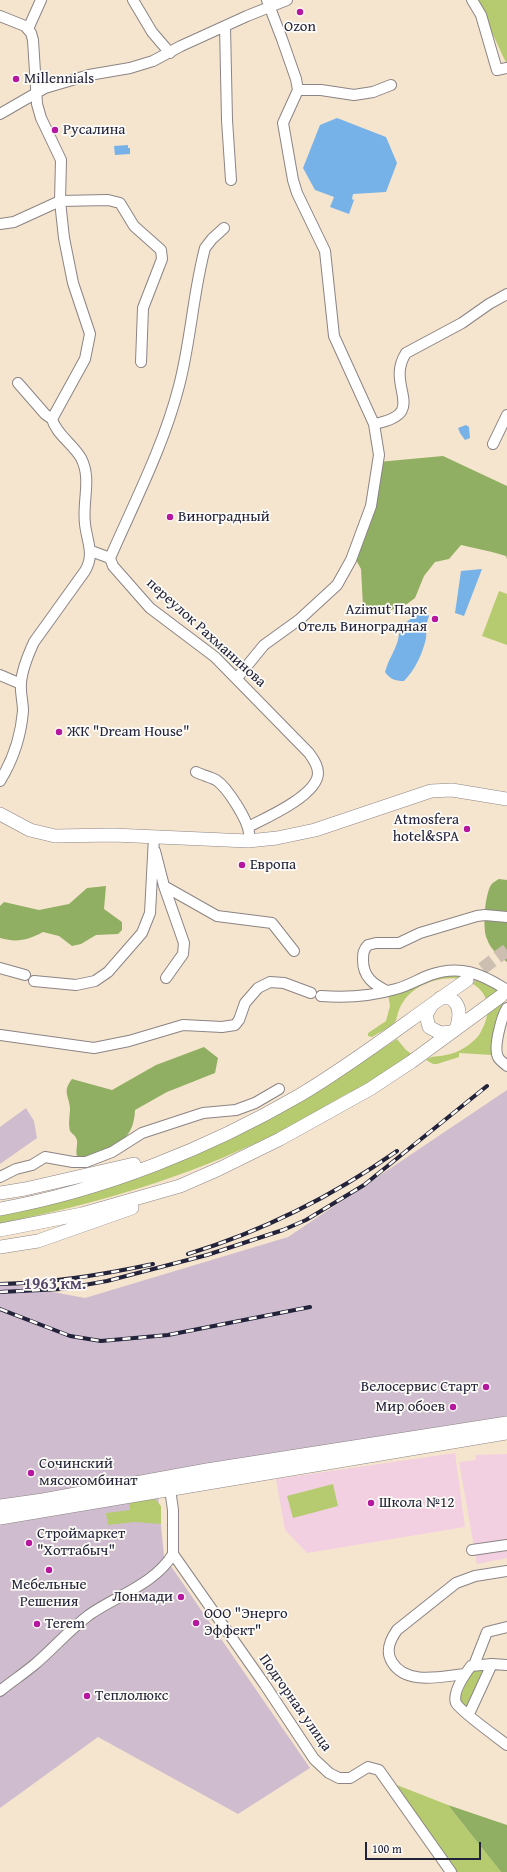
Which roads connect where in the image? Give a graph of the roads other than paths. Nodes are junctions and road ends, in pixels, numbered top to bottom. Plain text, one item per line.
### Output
1 (41, 0) edge
2 (133, 0) edge
3 (287, 0) edge
4 (472, 0) edge
5 (268, 4) edge
6 (0, 16) edge
7 (225, 26) junction
8 (28, 29) junction
9 (170, 53) junction
10 (507, 68) edge
11 (391, 85) dead end
12 (298, 90) junction
13 (36, 93) junction
14 (0, 114) edge
15 (231, 180) dead end
16 (60, 201) junction
17 (0, 224) edge
18 (224, 228) dead end
19 (507, 294) edge
20 (141, 362) dead end
21 (18, 383) dead end
22 (507, 415) edge
23 (52, 419) junction
24 (374, 424) junction
25 (493, 444) dead end
26 (91, 551) junction
27 (110, 558) junction
28 (0, 675) edge
29 (237, 678) junction
30 (21, 684) junction
31 (196, 772) dead end
32 (0, 781) edge
33 (507, 799) edge
34 (0, 814) edge
35 (248, 827) junction
36 (154, 841) junction
37 (248, 841) junction
38 (164, 886) junction
39 (507, 917) edge
40 (294, 951) dead end
41 (0, 968) edge
42 (25, 975) dead end
43 (166, 978) dead end
44 (466, 980) tunnel mouth
45 (34, 981) dead end
46 (387, 991) junction
47 (505, 998) edge
48 (436, 1001) junction
49 (454, 1031) junction
50 (0, 1034) edge
51 (507, 1066) edge
52 (279, 1089) dead end
53 (208, 1142) junction
54 (0, 1177) edge
55 (180, 1186) junction
56 (0, 1193) edge
57 (0, 1209) edge
58 (0, 1230) edge
59 (0, 1247) edge
60 (507, 1422) edge
61 (507, 1433) edge
62 (170, 1489) junction
63 (0, 1506) edge
64 (0, 1518) edge
65 (507, 1545) edge
66 (472, 1550) dead end
67 (173, 1554) junction
68 (507, 1571) edge
69 (507, 1627) edge
70 (492, 1664) junction
71 (507, 1665) edge
72 (474, 1666) junction
73 (465, 1674) junction
74 (0, 1691) edge
75 (469, 1714) junction
76 (507, 1745) edge
77 (451, 1872) edge

1 - 8 street
2 - 9 street
3 - 5 street
4 - 10 street
5 - 7 street
5 - 12 street
6 - 8 street
7 - 9 street
7 - 15 street
8 - 13 street
9 - 13 street
11 - 12 street
12 - 24 street
13 - 14 street
13 - 16 street
16 - 17 street
16 - 20 street
16 - 23 street
18 - 27 street
19 - 24 street
21 - 23 street
22 - 25 street
23 - 26 street
24 - 29 street
26 - 27 street
26 - 30 street
27 - 29 street, переулок Рахманинова
28 - 30 street
29 - 35 street, переулок Рахманинова
30 - 32 street
31 - 35 street
33 - 37 main road
34 - 36 main road
35 - 37 street
36 - 37 main road
36 - 38 street
36 - 45 street
38 - 40 street
38 - 43 street
39 - 46 street
41 - 42 street
44 - 48 main road
46 - 47 street
46 - 50 street
47 - 49 main road
47 - 51 street
48 - 49 main road
48 - 49 main road
48 - 53 main road
49 - 55 main road
52 - 54 street
53 - 56 main road
53 - 57 main road
55 - 58 main road
55 - 59 main road
60 - 63 main road
61 - 62 main road
62 - 64 main road
62 - 67 street
65 - 66 street
67 - 74 street
67 - 77 street, Подгорная улица
68 - 73 street
69 - 72 street
70 - 71 street
70 - 72 street
70 - 75 street
72 - 73 street
73 - 75 street
75 - 76 street

